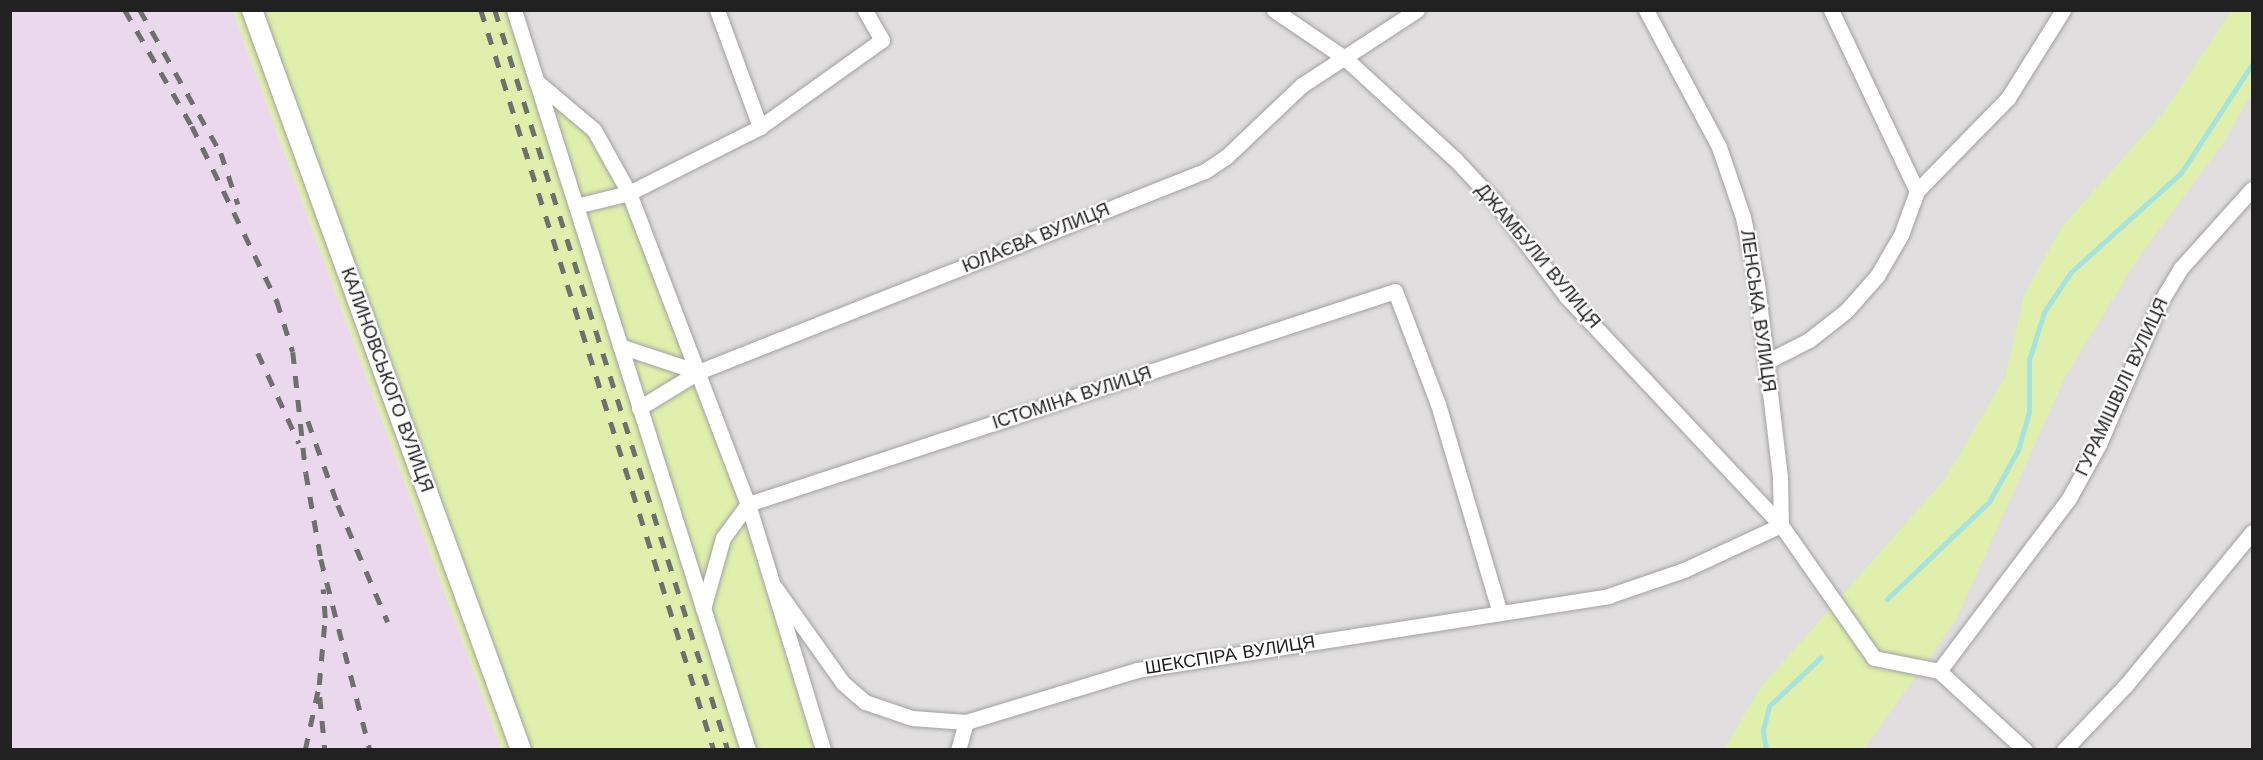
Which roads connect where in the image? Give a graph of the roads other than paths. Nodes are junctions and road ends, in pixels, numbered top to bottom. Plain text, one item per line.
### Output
1 (252, 10) edge
2 (514, 10) edge
3 (717, 10) edge
4 (865, 10) edge
5 (1274, 10) edge
6 (1417, 10) edge
7 (1646, 10) edge
8 (1831, 10) edge
9 (2063, 11) edge
10 (1346, 59) junction
11 (536, 81) junction
12 (760, 126) junction
13 (2253, 189) edge
14 (1917, 190) junction
15 (629, 192) junction
16 (576, 206) junction
17 (620, 346) junction
18 (1766, 362) junction
19 (698, 372) junction
20 (639, 408) junction
21 (748, 504) junction
22 (1781, 525) junction
23 (2253, 532) edge
24 (774, 586) junction
25 (703, 609) junction
26 (1500, 613) junction
27 (1939, 671) junction
28 (966, 723) junction
29 (521, 750) edge
30 (748, 750) edge
31 (824, 750) edge
32 (958, 750) edge
33 (2025, 750) edge
34 (2064, 750) edge

1 - 29 street, КАЛИНОВСЬКОГО ВУЛИЦЯ
2 - 11 street
3 - 12 street
4 - 12 street
5 - 10 street, ДЖАМБУЛИ ВУЛИЦЯ
6 - 10 street, ЮЛАЄВА ВУЛИЦЯ
7 - 18 street, ЛЕНСЬКА ВУЛИЦЯ
8 - 14 street
9 - 14 street
10 - 19 street, ЮЛАЄВА ВУЛИЦЯ
10 - 22 street, ДЖАМБУЛИ ВУЛИЦЯ
11 - 15 street
11 - 16 street
12 - 15 street
13 - 27 street, ГУРАМІШВІЛІ ВУЛИЦЯ
14 - 18 street
15 - 16 street
15 - 19 street
16 - 17 street
17 - 19 street
17 - 20 street
18 - 22 street, ЛЕНСЬКА ВУЛИЦЯ
19 - 20 street, ЮЛАЄВА ВУЛИЦЯ
19 - 21 street
20 - 25 street
21 - 24 street
21 - 25 street
21 - 26 street, ІСТОМІНА ВУЛИЦЯ
22 - 26 street, ШЕКСПІРА ВУЛИЦЯ
22 - 27 street, ДЖАМБУЛИ ВУЛИЦЯ
23 - 34 street
24 - 28 street
24 - 31 street
25 - 30 street
26 - 28 street, ШЕКСПІРА ВУЛИЦЯ
27 - 33 street
28 - 32 street

